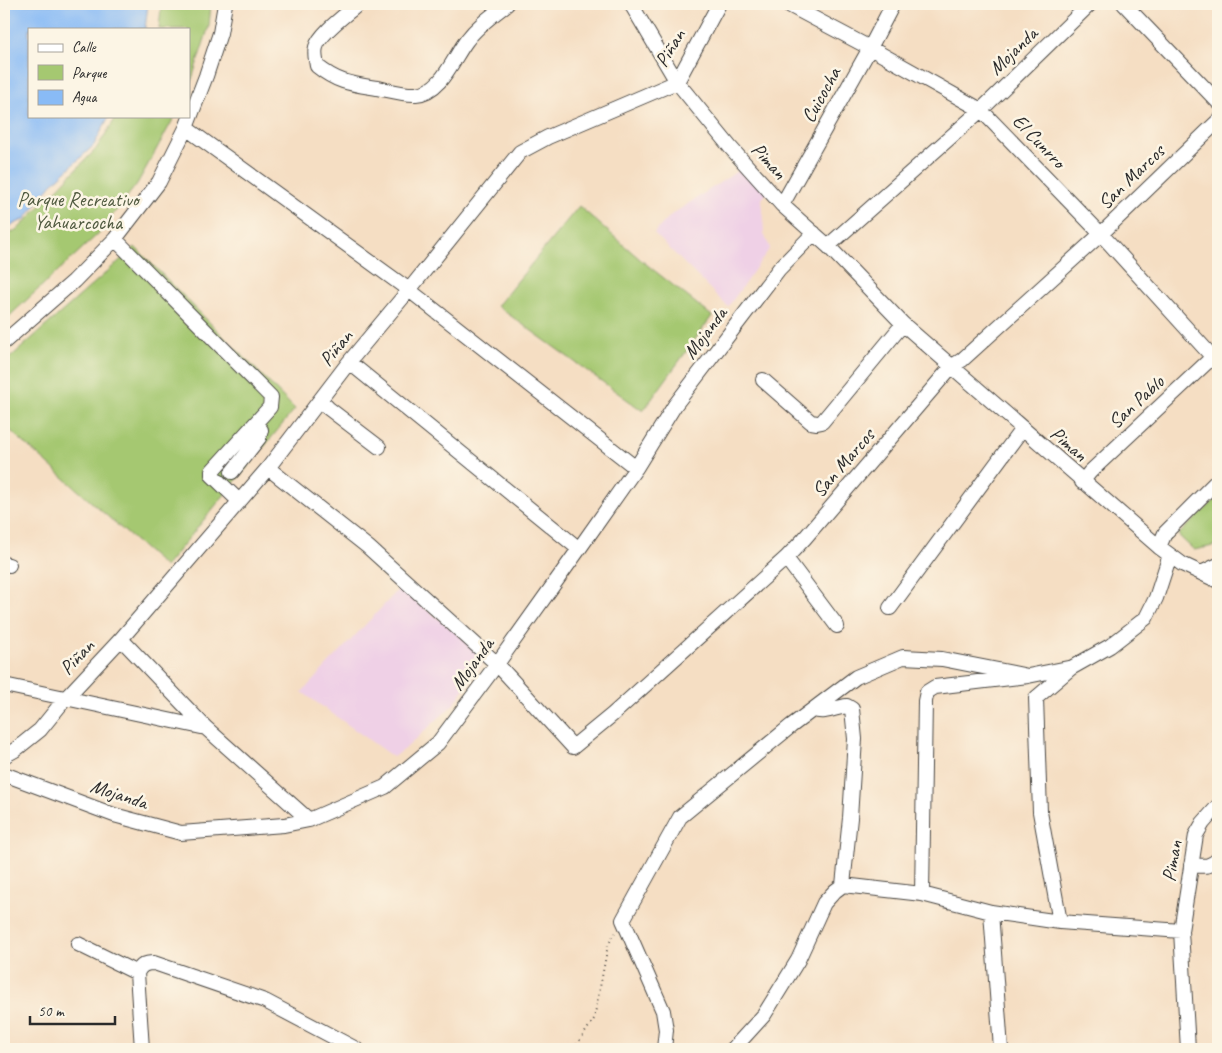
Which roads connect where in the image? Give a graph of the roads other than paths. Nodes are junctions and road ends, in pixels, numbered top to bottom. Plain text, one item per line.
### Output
1 (225, 4) edge
2 (358, 4) edge
3 (507, 4) edge
4 (631, 4) edge
5 (719, 4) edge
6 (787, 4) edge
7 (893, 4) edge
8 (1090, 4) edge
9 (1124, 4) edge
10 (870, 48) junction
11 (677, 82) junction
12 (1218, 102) edge
13 (981, 110) junction
14 (190, 117) edge
15 (190, 118) edge
16 (1218, 122) edge
17 (186, 128) junction
18 (782, 205) junction
19 (814, 232) junction
20 (1101, 234) junction
21 (115, 239) junction
22 (828, 246) junction
23 (409, 290) junction
24 (903, 324) junction
25 (4, 342) edge
26 (1216, 358) edge
27 (349, 362) junction
28 (952, 366) junction
29 (763, 380) dead end
30 (320, 400) junction
31 (256, 424) junction
32 (1022, 429) junction
33 (379, 447) dead end
34 (268, 468) junction
35 (636, 468) junction
36 (232, 472) dead end
37 (1218, 480) edge
38 (1082, 482) junction
39 (240, 501) junction
40 (579, 549) junction
41 (1164, 551) junction
42 (786, 558) junction
43 (1218, 565) edge
44 (1200, 573) junction
45 (1218, 580) edge
46 (890, 608) dead end
47 (837, 626) dead end
48 (121, 639) junction
49 (497, 664) junction
50 (1071, 668) junction
51 (1028, 676) junction
52 (4, 685) edge
53 (65, 698) junction
54 (814, 710) junction
55 (206, 728) junction
56 (4, 756) edge
57 (4, 774) edge
58 (1218, 806) edge
59 (309, 820) junction
60 (1218, 859) edge
61 (1191, 865) junction
62 (843, 885) junction
63 (922, 894) junction
64 (992, 912) junction
65 (1060, 922) junction
66 (1181, 931) junction
67 (78, 944) dead end
68 (138, 973) junction
69 (142, 1049) edge
70 (356, 1049) edge
71 (664, 1049) edge
72 (732, 1049) edge
73 (1001, 1049) edge
74 (1188, 1049) edge

1 - 14 street
2 - 3 street
4 - 11 street, Piman
5 - 11 street, Piñan
6 - 10 street, El Cunrro
7 - 10 street, Cuicocha
8 - 13 street, Mojanda
9 - 12 street
10 - 13 street, El Cunrro
10 - 18 street, Cuicocha
11 - 18 street, Piman
11 - 23 street, Piñan
13 - 20 street, El Cunrro
13 - 22 street, Mojanda
15 - 17 street
16 - 20 street, San Marcos
17 - 21 street
17 - 23 street
18 - 19 street, Piman
19 - 22 street, Piman
19 - 35 street, Mojanda
20 - 26 street, El Cunrro
20 - 28 street, San Marcos
21 - 25 street
21 - 31 street
22 - 24 street, Piman
23 - 27 street, Piñan
23 - 35 street
24 - 28 street, Piman
24 - 29 street
26 - 38 street, San Pablo
27 - 30 street, Piñan
27 - 40 street
28 - 32 street, Piman
28 - 42 street, San Marcos
30 - 33 street
30 - 34 street, Piñan
31 - 36 street
31 - 39 street
32 - 38 street, Piman
32 - 46 street
34 - 39 street, Piñan
34 - 49 street
35 - 40 street, Mojanda
37 - 41 street
38 - 41 street, Piman
39 - 48 street, Piñan
40 - 49 street, Mojanda
41 - 44 street, Piman
41 - 50 street
42 - 47 street
42 - 49 street, San Marcos
43 - 44 street
44 - 45 street, Piman
48 - 53 street, Piñan
48 - 55 street
49 - 59 street, Mojanda
50 - 51 street
50 - 65 street
51 - 54 street
51 - 63 street
52 - 53 street
53 - 55 street
53 - 56 street, Piñan
54 - 62 street
54 - 71 street
55 - 59 street
57 - 59 street, Mojanda
58 - 61 street, Piman
60 - 61 street
61 - 66 street, Piman
62 - 63 street
62 - 72 street
63 - 64 street
64 - 65 street
64 - 73 street
65 - 66 street
66 - 74 street, Piman
67 - 68 street
68 - 69 street
68 - 70 street

